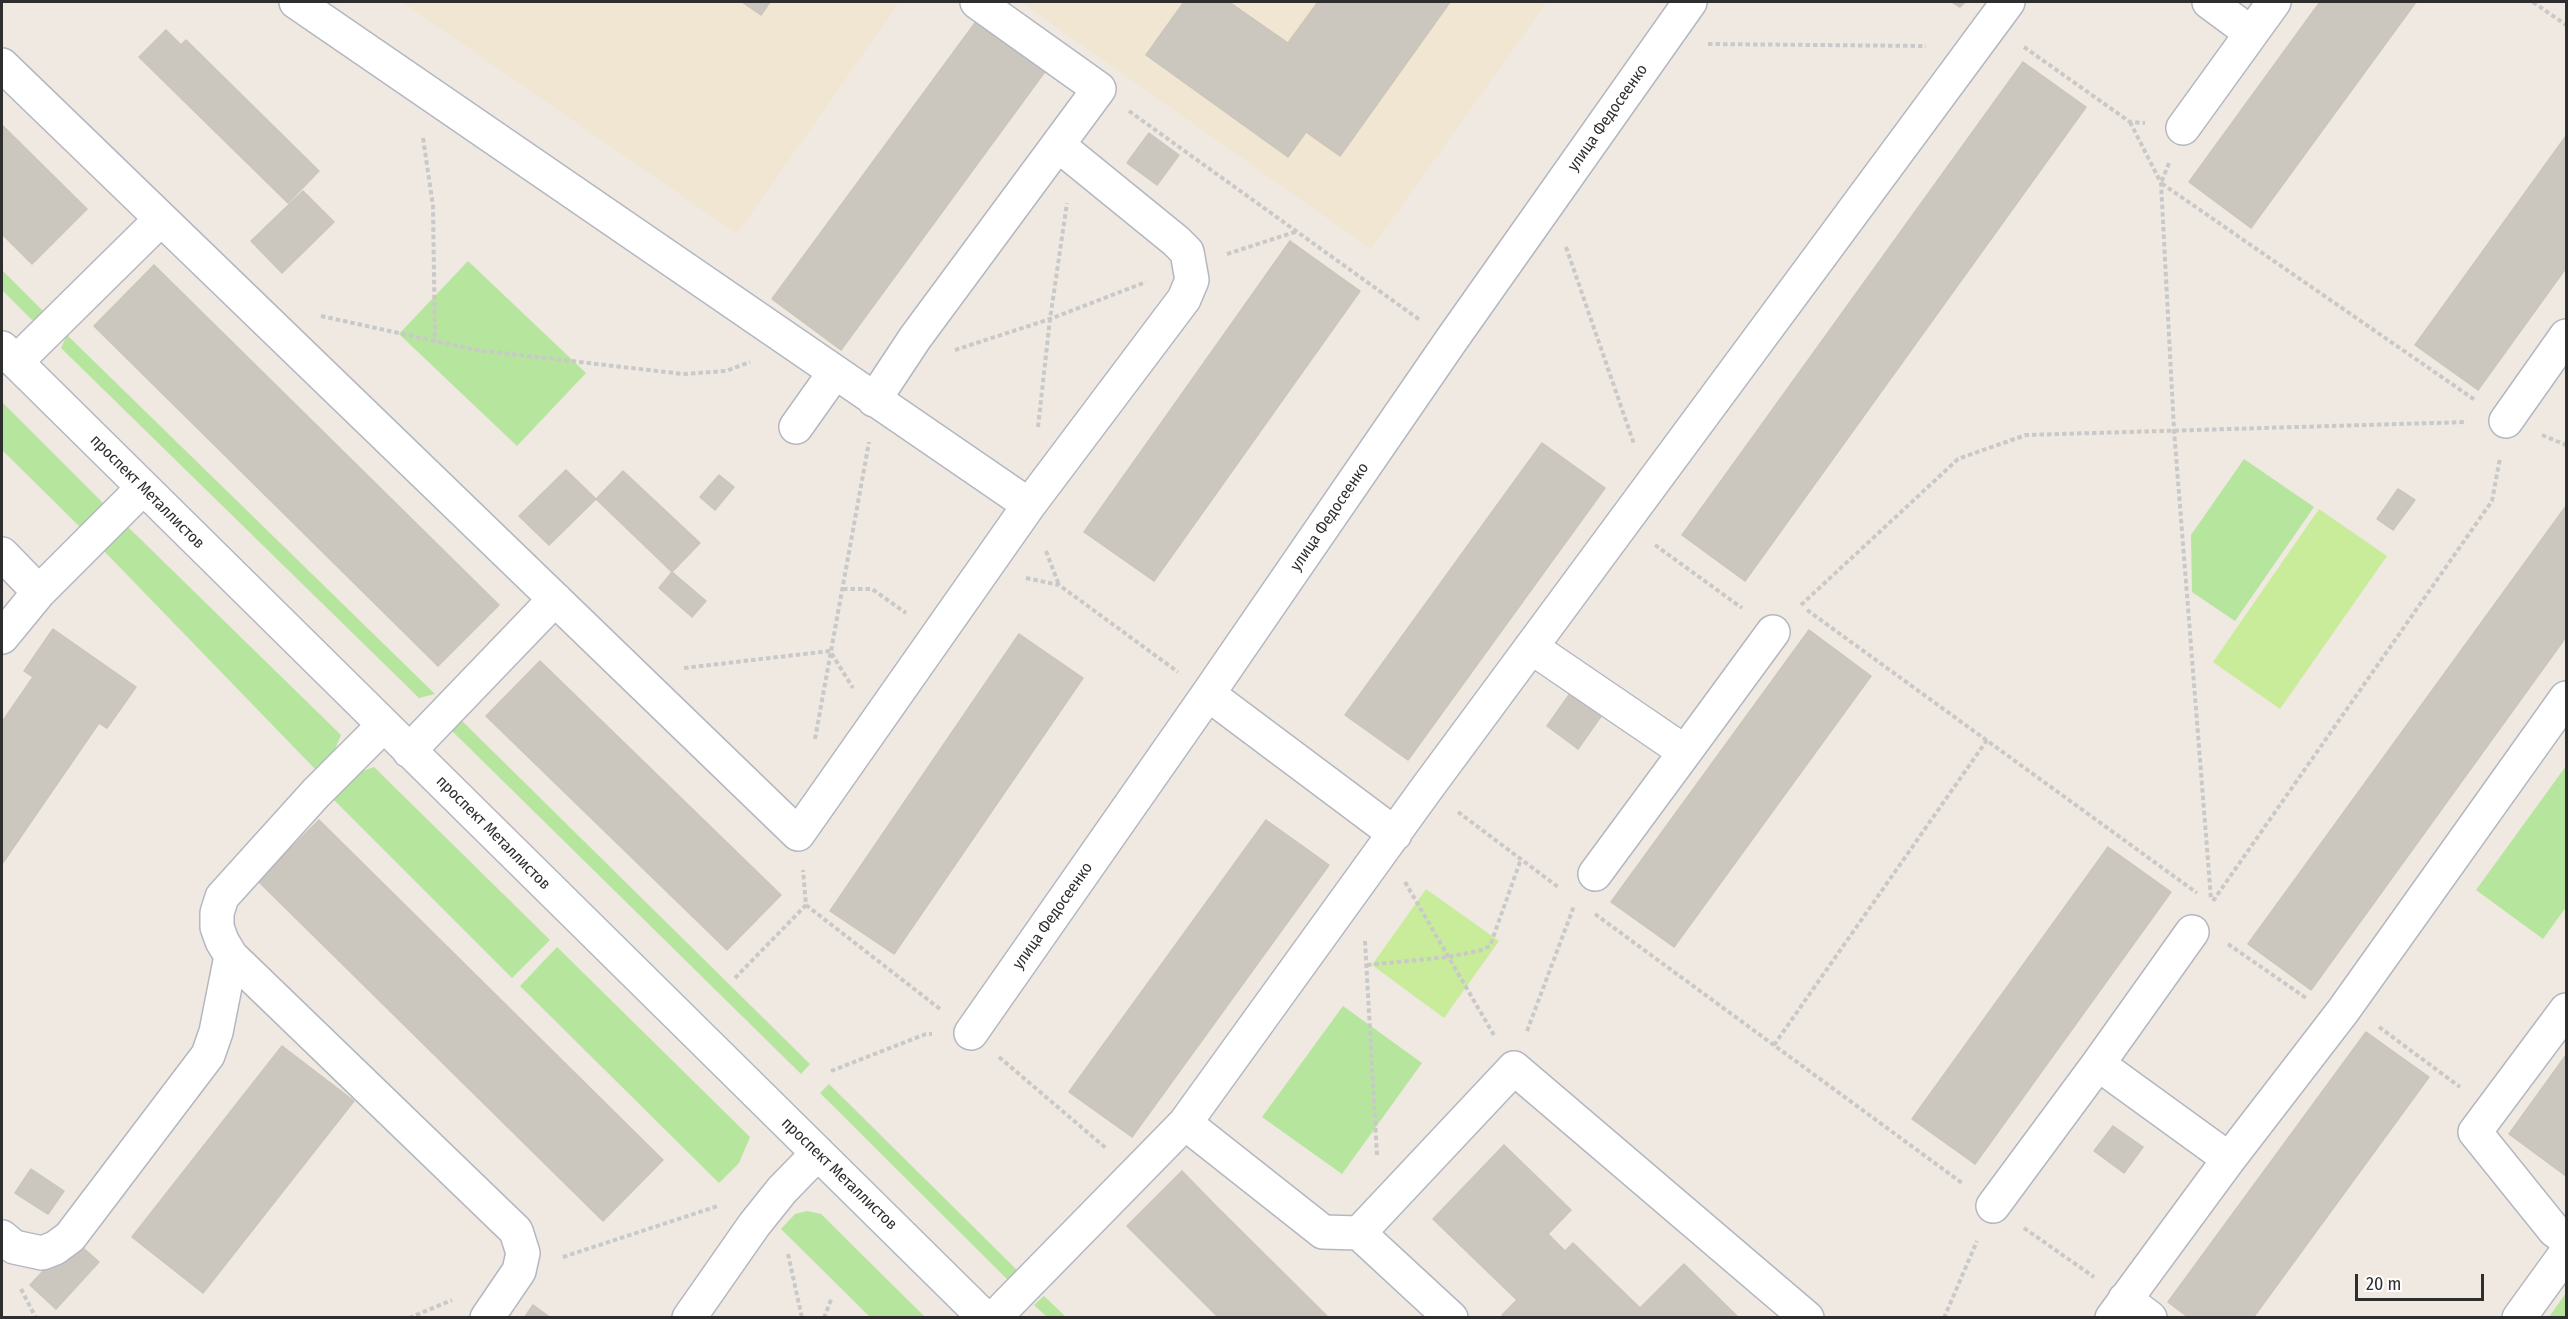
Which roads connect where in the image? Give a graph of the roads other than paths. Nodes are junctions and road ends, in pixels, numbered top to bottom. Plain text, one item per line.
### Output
1 (296, 2) edge
2 (977, 2) edge
3 (1690, 2) edge
4 (2209, 2) edge
5 (2274, 2) edge
6 (1991, 24) edge
7 (2252, 33) junction
8 (2, 65) edge
9 (2183, 128) road end
10 (1066, 151) junction
11 (161, 219) junction
12 (2566, 336) edge
13 (9, 355) edge
14 (835, 372) junction
15 (874, 400) junction
16 (2506, 421) road end
17 (796, 427) dead end
18 (143, 488) junction
19 (1029, 505) junction
20 (2, 554) edge
21 (39, 592) junction
22 (555, 599) junction
23 (1773, 632) road end
24 (2, 637) edge
25 (1531, 647) junction
26 (1208, 694) junction
27 (2566, 698) edge
28 (384, 725) junction
29 (409, 751) junction
30 (1685, 752) junction
31 (1390, 841) junction
32 (1595, 874) road end
33 (2192, 932) dead end
34 (231, 956) junction
35 (2566, 1010) edge
36 (971, 1033) road end
37 (2098, 1064) junction
38 (1185, 1123) junction
39 (818, 1153) junction
40 (2229, 1159) junction
41 (1993, 1206) road end
42 (1369, 1221) junction
43 (2, 1237) edge
44 (2566, 1239) edge
45 (2566, 1253) edge
46 (2129, 1311) edge
47 (487, 1317) edge
48 (689, 1317) edge
49 (984, 1317) edge
50 (994, 1317) edge
51 (1451, 1317) edge
52 (1807, 1317) edge
53 (2519, 1317) edge

1 - 14 street
2 - 10 street
3 - 26 street, улица Федосеенко
4 - 7 street
5 - 7 street
6 - 25 street
7 - 9 street
8 - 11 street
10 - 15 street
10 - 19 street
11 - 13 street
11 - 22 street
12 - 16 street
13 - 18 street, проспект Металлистов
14 - 15 street
14 - 17 street
15 - 19 street
18 - 21 street
18 - 28 street, проспект Металлистов
19 - 22 street
20 - 21 street
21 - 24 street
22 - 29 street
23 - 30 street
25 - 30 street
25 - 31 street
26 - 31 street
26 - 36 street, улица Федосеенко
27 - 40 street
28 - 29 street, проспект Металлистов
28 - 34 street
29 - 39 street, проспект Металлистов
30 - 32 street
31 - 38 street
33 - 37 street
34 - 43 street
34 - 47 street
35 - 44 street
37 - 40 street
37 - 41 street
38 - 42 street
38 - 50 street
39 - 48 street
39 - 49 street, проспект Металлистов
40 - 46 street
42 - 51 street
42 - 52 street
45 - 53 street

